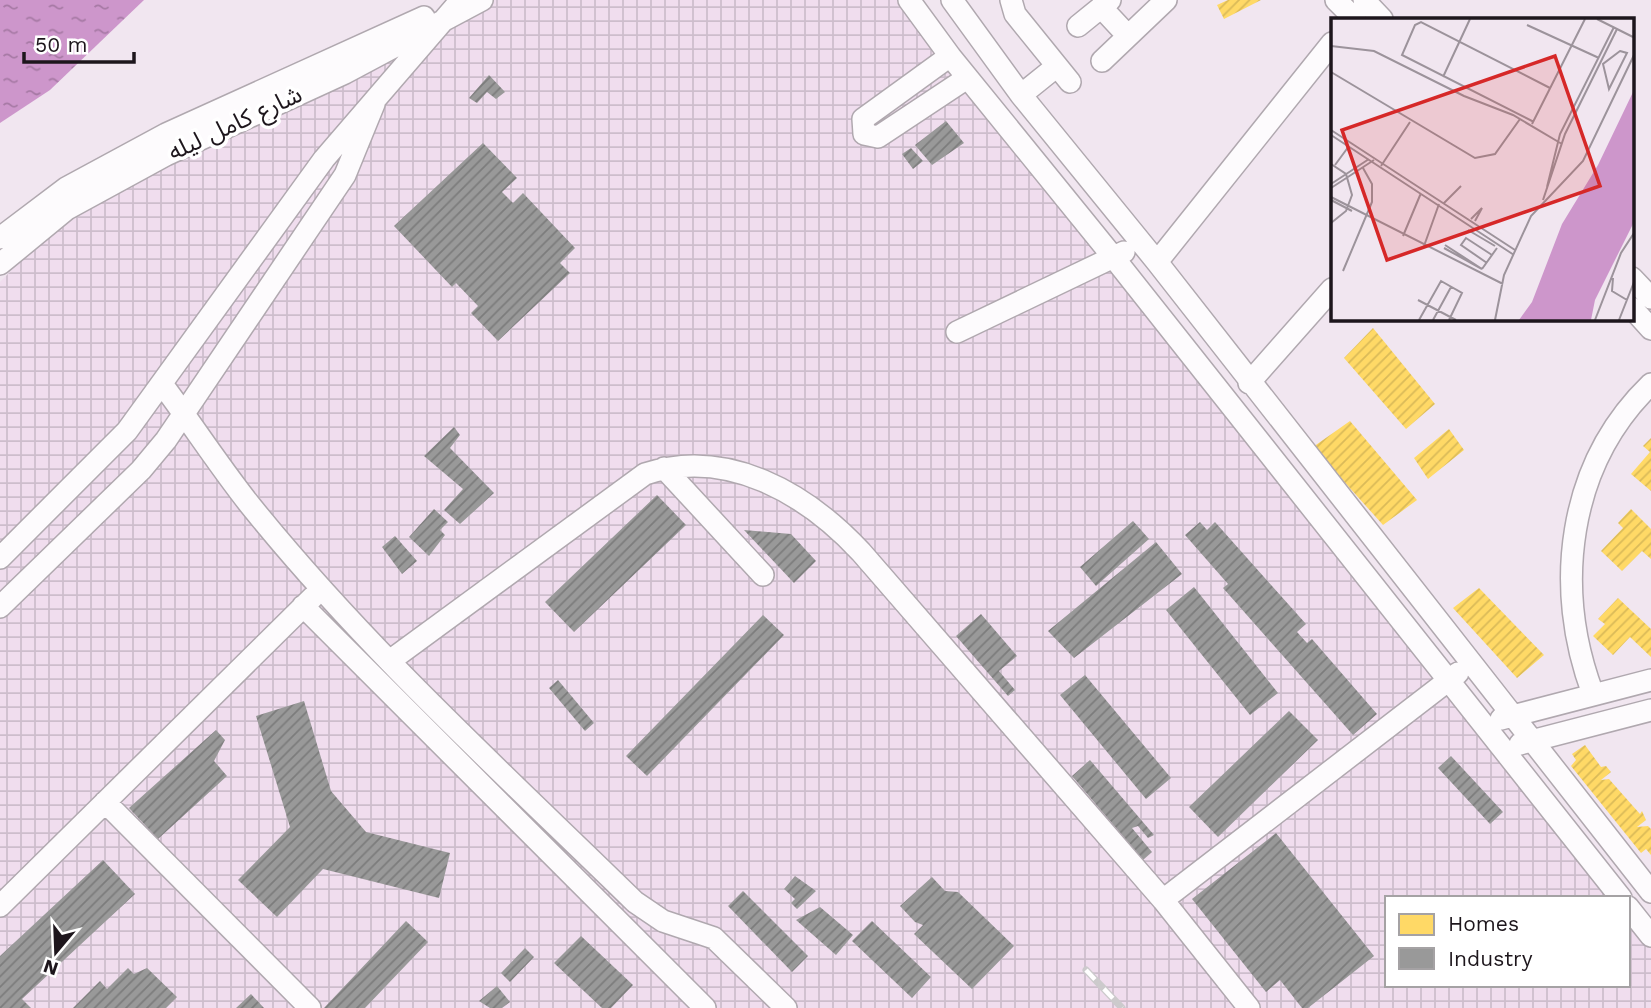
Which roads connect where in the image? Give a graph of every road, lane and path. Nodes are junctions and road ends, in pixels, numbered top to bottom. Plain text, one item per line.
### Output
1 (461, 0) edge
2 (482, 0) edge
3 (909, 0) edge
4 (952, 0) edge
5 (994, 0) edge
6 (1336, 0) edge
7 (1161, 2) edge
8 (1105, 3) edge
9 (1013, 7) edge
10 (1358, 11) edge
11 (1379, 18) edge
12 (437, 25) junction
13 (1077, 26) dead end
14 (1128, 36) junction
15 (1331, 44) edge
16 (950, 56) junction
17 (1102, 61) dead end
18 (967, 78) junction
19 (1015, 87) junction
20 (378, 93) junction
21 (983, 97) junction
22 (1057, 139) junction
23 (1032, 158) junction
24 (0, 238) edge
25 (1141, 242) junction
26 (1114, 258) junction
27 (1157, 262) junction
28 (0, 264) edge
29 (1634, 280) edge
30 (1331, 290) edge
31 (1651, 298) edge
32 (1634, 310) edge
33 (1651, 329) edge
34 (957, 332) dead end
35 (162, 384) junction
36 (1651, 384) edge
37 (1251, 385) junction
38 (1229, 404) junction
39 (184, 414) junction
40 (1293, 438) junction
41 (1269, 456) junction
42 (664, 468) junction
43 (1384, 556) junction
44 (0, 558) edge
45 (1362, 574) junction
46 (763, 575) dead end
47 (322, 588) junction
48 (303, 606) junction
49 (0, 607) edge
50 (391, 660) junction
51 (1471, 663) junction
52 (1448, 680) junction
53 (1651, 680) edge
54 (1593, 694) junction
55 (1651, 710) edge
56 (1510, 715) junction
57 (1484, 726) junction
58 (1531, 741) junction
59 (1502, 750) junction
60 (106, 802) junction
61 (1647, 881) edge
62 (1619, 896) edge
63 (1627, 896) edge
64 (1163, 900) junction
65 (0, 906) edge
66 (1630, 910) edge
67 (1651, 936) edge
68 (310, 1008) edge
69 (705, 1008) edge
70 (786, 1008) edge
71 (1249, 1008) edge

1 - 12 street
1 - 24 street, شارع كامل ليله
2 - 12 street, شارع كامل ليله
3 - 16 street
4 - 19 street
5 - 9 street
6 - 10 street
7 - 14 street
8 - 13 street
8 - 14 street
9 - 19 street
10 - 11 street
12 - 20 street
12 - 28 street, شارع كامل ليله
14 - 17 street
15 - 27 street
16 - 18 street
16 - 18 street
18 - 21 street
19 - 21 street
19 - 22 street
20 - 35 street
20 - 39 street
21 - 23 street
22 - 23 street
22 - 25 street
23 - 26 street
25 - 26 street
25 - 27 street
26 - 34 street
26 - 38 street
27 - 37 street
29 - 31 street
30 - 37 street
32 - 33 street
35 - 39 street
35 - 44 street
36 - 54 street
37 - 38 street
37 - 40 street
38 - 41 street
39 - 47 street
39 - 49 street
40 - 41 street
40 - 43 street
41 - 45 street
42 - 46 street
42 - 50 street
42 - 64 street
43 - 45 street
43 - 51 street
45 - 52 street
47 - 48 street
47 - 50 street
48 - 60 street
48 - 69 street
50 - 70 street
51 - 52 street
51 - 56 street
52 - 57 street
52 - 64 street
53 - 54 street
54 - 56 street
55 - 58 street
56 - 57 street
56 - 58 street
57 - 59 street
58 - 59 street
58 - 61 street
59 - 62 street
60 - 65 street
60 - 68 street
61 - 63 street
64 - 71 street
66 - 67 street

